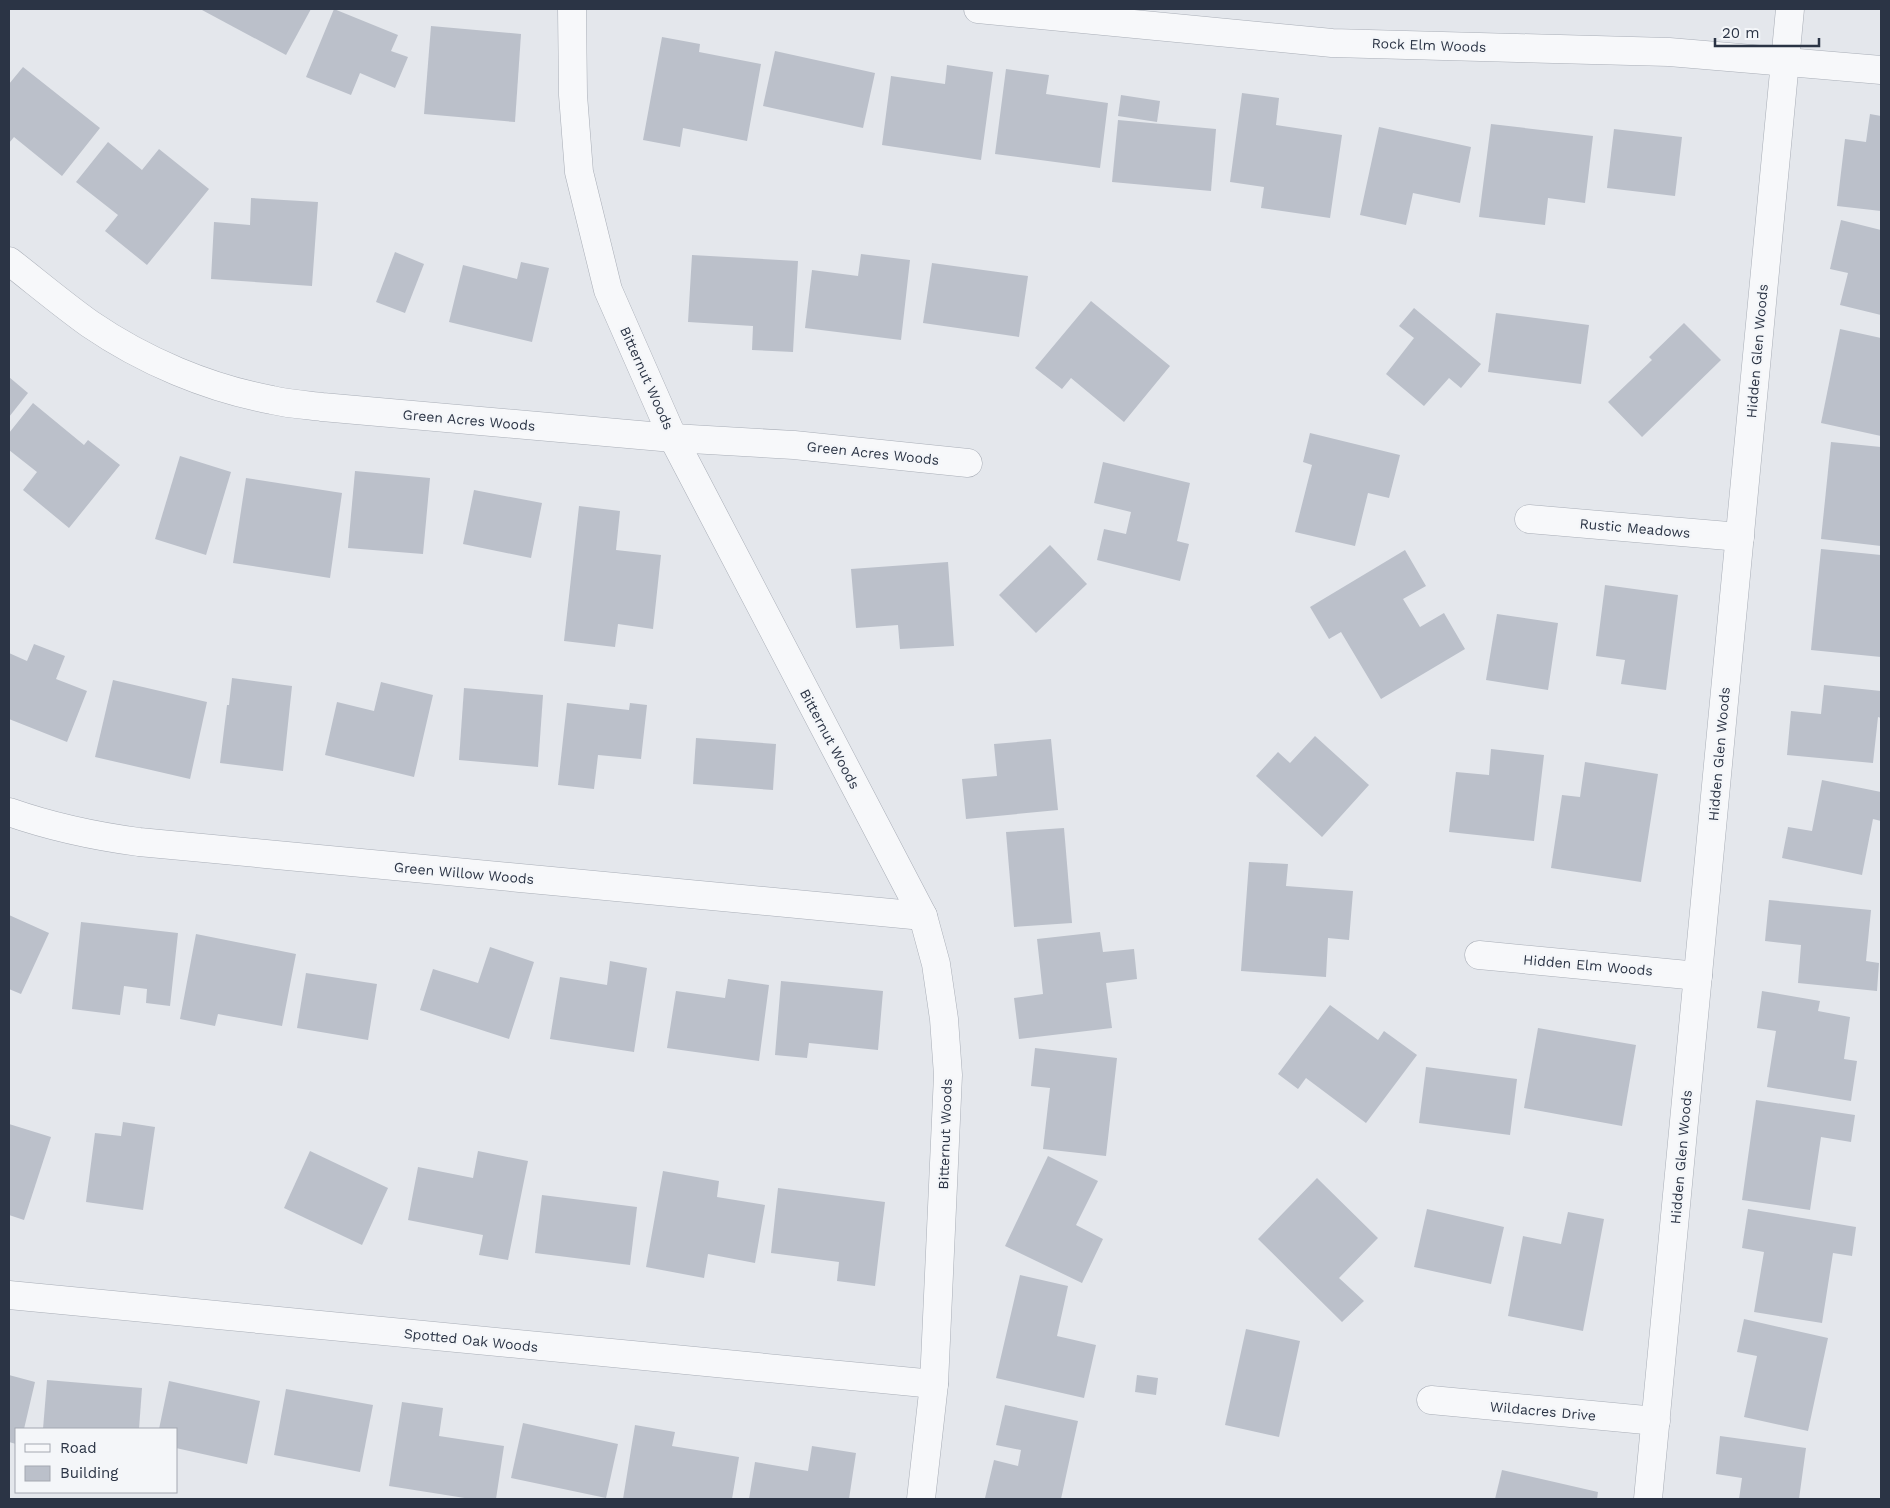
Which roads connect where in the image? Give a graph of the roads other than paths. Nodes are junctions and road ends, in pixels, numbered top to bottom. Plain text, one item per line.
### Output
1 (572, 9) edge
2 (978, 9) edge
3 (1790, 9) edge
4 (1785, 60) junction
5 (1881, 70) edge
6 (9, 261) edge
7 (673, 438) junction
8 (968, 463) dead end
9 (1529, 519) dead end
10 (1740, 537) junction
11 (9, 812) edge
12 (922, 916) junction
13 (1478, 955) dead end
14 (1698, 976) junction
15 (9, 1294) edge
16 (934, 1384) junction
17 (1431, 1400) dead end
18 (1656, 1421) junction
19 (921, 1499) edge
20 (1648, 1499) edge

1 - 7 street, Bitternut Woods
2 - 4 street, Rock Elm Woods
3 - 4 street, Hidden Glen Woods
4 - 5 street, Rock Elm Woods
4 - 10 street, Hidden Glen Woods
6 - 7 street, Green Acres Woods
7 - 8 street, Green Acres Woods
7 - 12 street, Bitternut Woods
9 - 10 street, Rustic Meadows
10 - 14 street, Hidden Glen Woods
11 - 12 street, Green Willow Woods
12 - 16 street, Bitternut Woods
13 - 14 street, Hidden Elm Woods
14 - 18 street, Hidden Glen Woods
15 - 16 street, Spotted Oak Woods
16 - 19 street, Bitternut Woods
17 - 18 street, Wildacres Drive
18 - 20 street, Hidden Glen Woods

